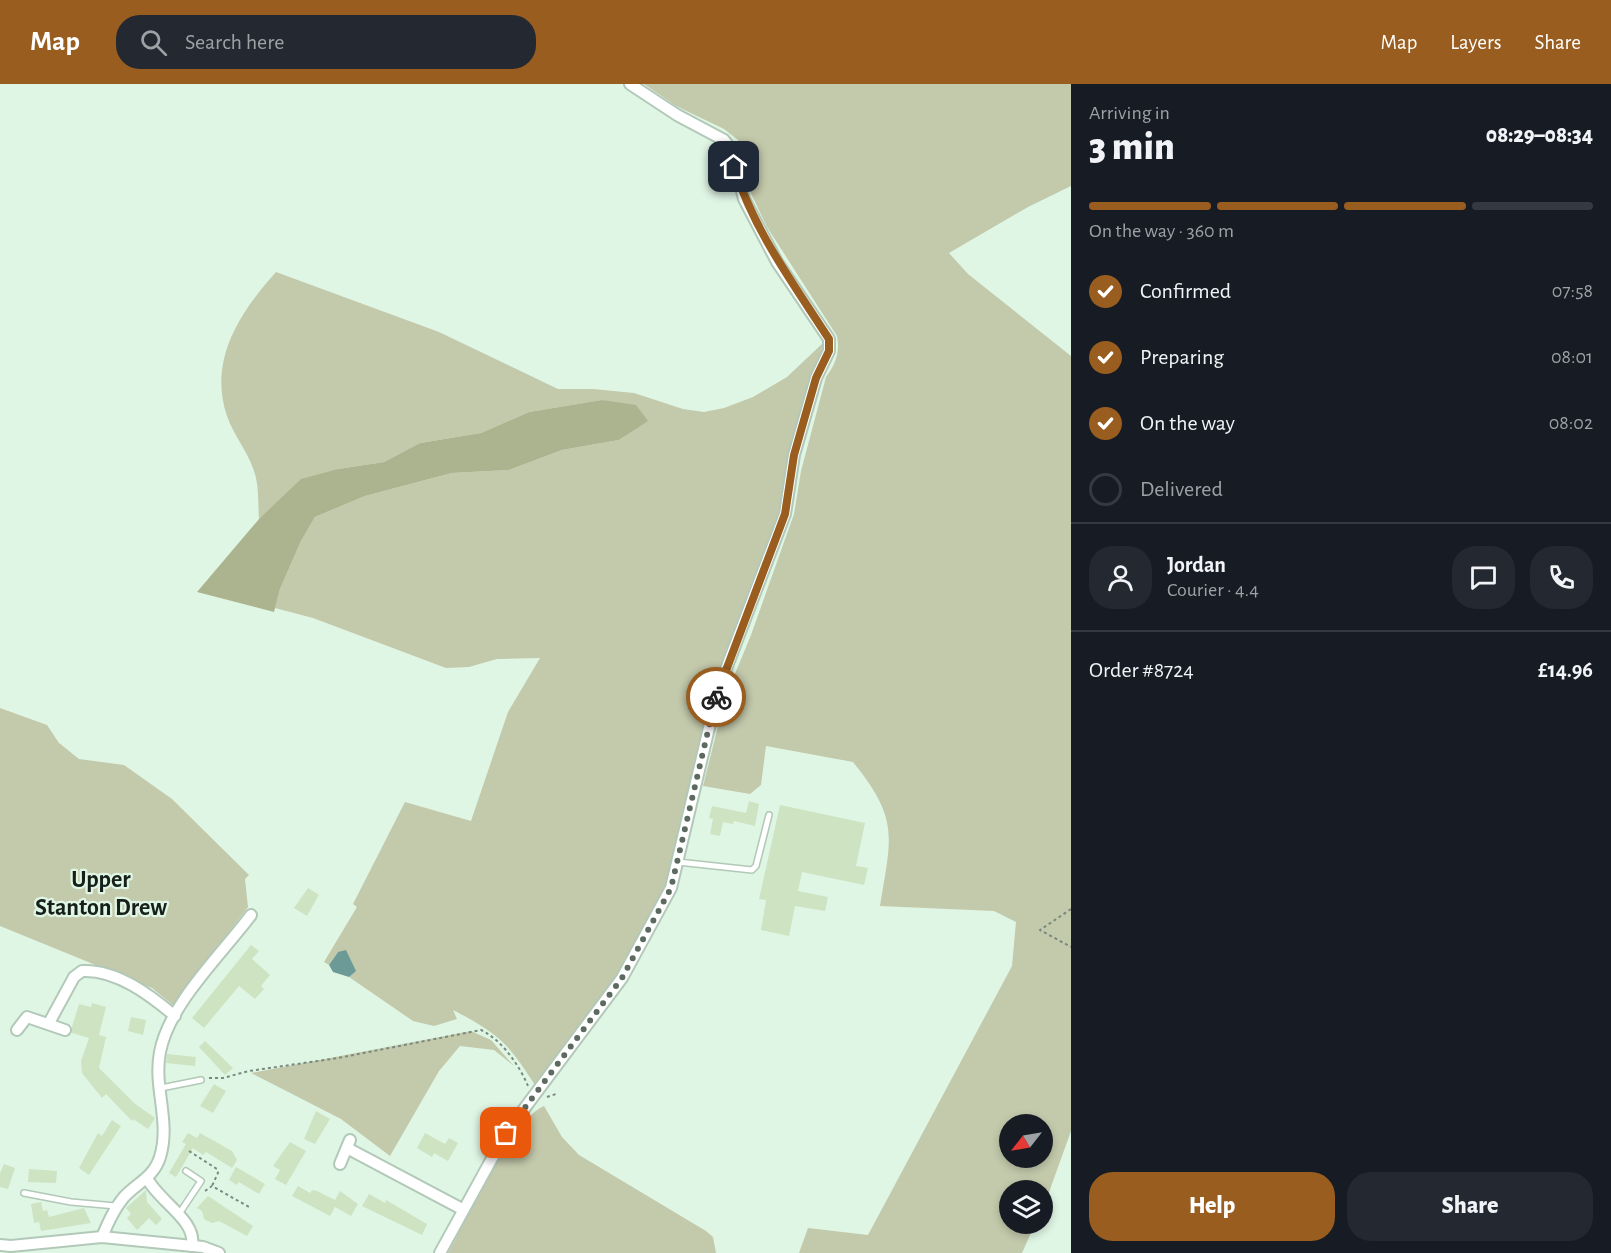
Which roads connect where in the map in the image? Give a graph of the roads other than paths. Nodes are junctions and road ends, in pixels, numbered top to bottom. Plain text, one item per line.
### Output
1 (630, 84) edge
2 (769, 815) dead end
3 (677, 862) junction
4 (251, 915) dead end
5 (175, 1016) junction
6 (49, 1023) junction
7 (17, 1030) dead end
8 (64, 1030) dead end
9 (201, 1080) road end
10 (161, 1088) junction
11 (340, 1164) dead end
12 (186, 1171) dead end
13 (147, 1178) junction
14 (24, 1192) dead end
15 (118, 1206) junction
16 (462, 1209) junction
17 (178, 1216) junction
18 (102, 1237) junction
19 (0, 1245) edge
20 (192, 1246) junction
21 (219, 1253) edge
22 (440, 1253) edge

1 - 3 street
2 - 3 lane
3 - 16 street
4 - 5 street
5 - 6 street
5 - 10 street
6 - 7 street
6 - 8 street
9 - 10 lane
10 - 13 street
11 - 16 street
12 - 17 lane
13 - 15 street
13 - 17 street
14 - 15 lane
15 - 18 street
16 - 22 street
17 - 20 street
18 - 19 street
18 - 20 street
20 - 21 street

